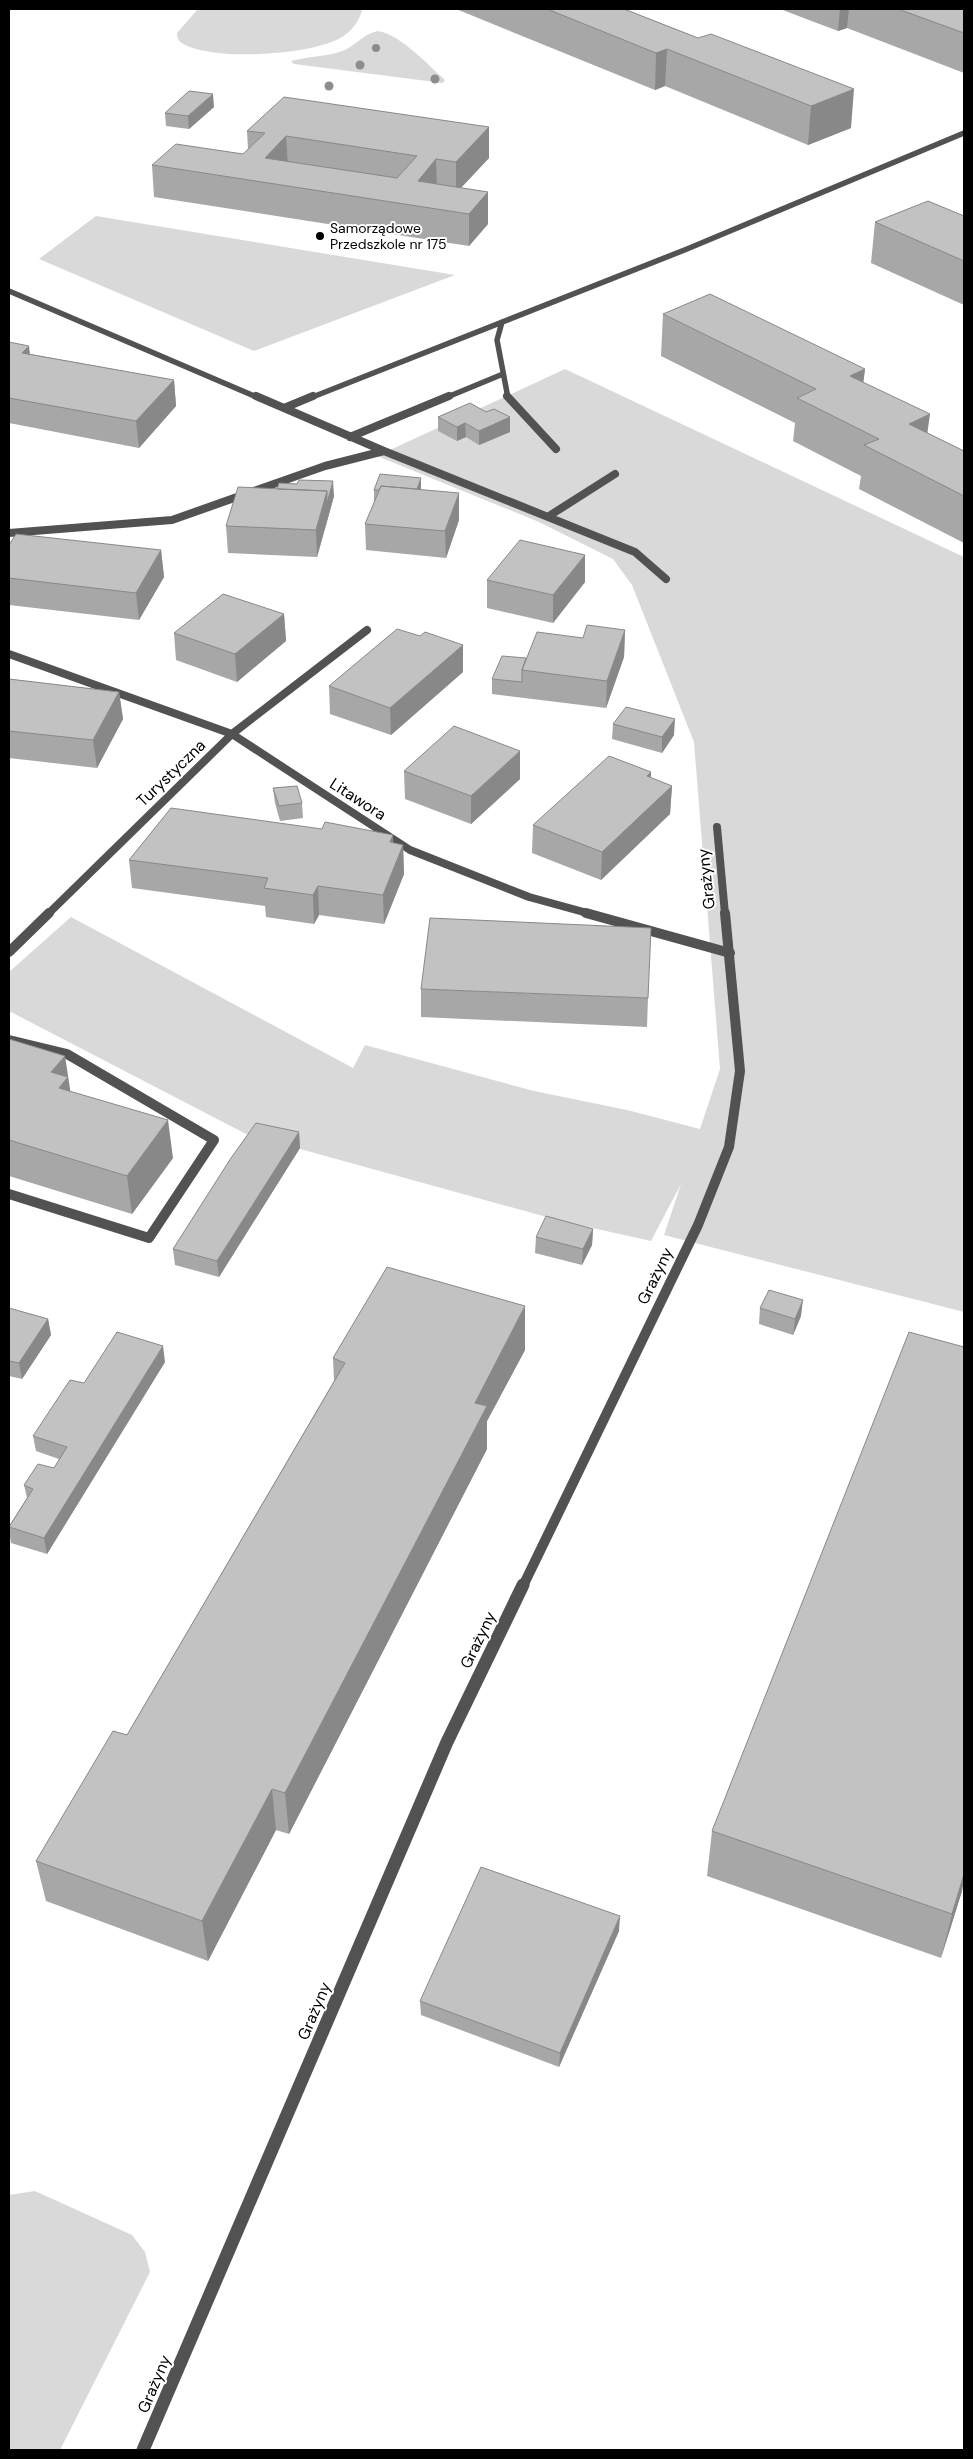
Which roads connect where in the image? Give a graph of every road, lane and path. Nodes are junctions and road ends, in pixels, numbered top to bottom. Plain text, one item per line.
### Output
1 (964, 133) edge
2 (9, 291) edge
3 (502, 322) junction
4 (503, 374) junction
5 (284, 408) junction
6 (350, 437) junction
7 (556, 448) dead end
8 (384, 451) junction
9 (615, 474) dead end
10 (549, 516) junction
11 (9, 532) edge
12 (666, 579) dead end
13 (367, 630) dead end
14 (9, 654) edge
15 (232, 734) junction
16 (717, 827) dead end
17 (9, 952) edge
18 (730, 953) junction
19 (9, 1040) edge
20 (9, 1194) edge
21 (143, 2450) edge

1 - 3 street
2 - 5 street
3 - 4 street
3 - 5 street
4 - 6 street
4 - 7 street
5 - 6 street
6 - 8 street
8 - 10 street
8 - 11 street
9 - 10 street
10 - 12 street
13 - 15 street, Turystyczna
14 - 15 street, Litawora
15 - 17 street, Turystyczna
15 - 18 street, Litawora
16 - 18 street, Grażyny
18 - 21 street, Grażyny
19 - 20 street

